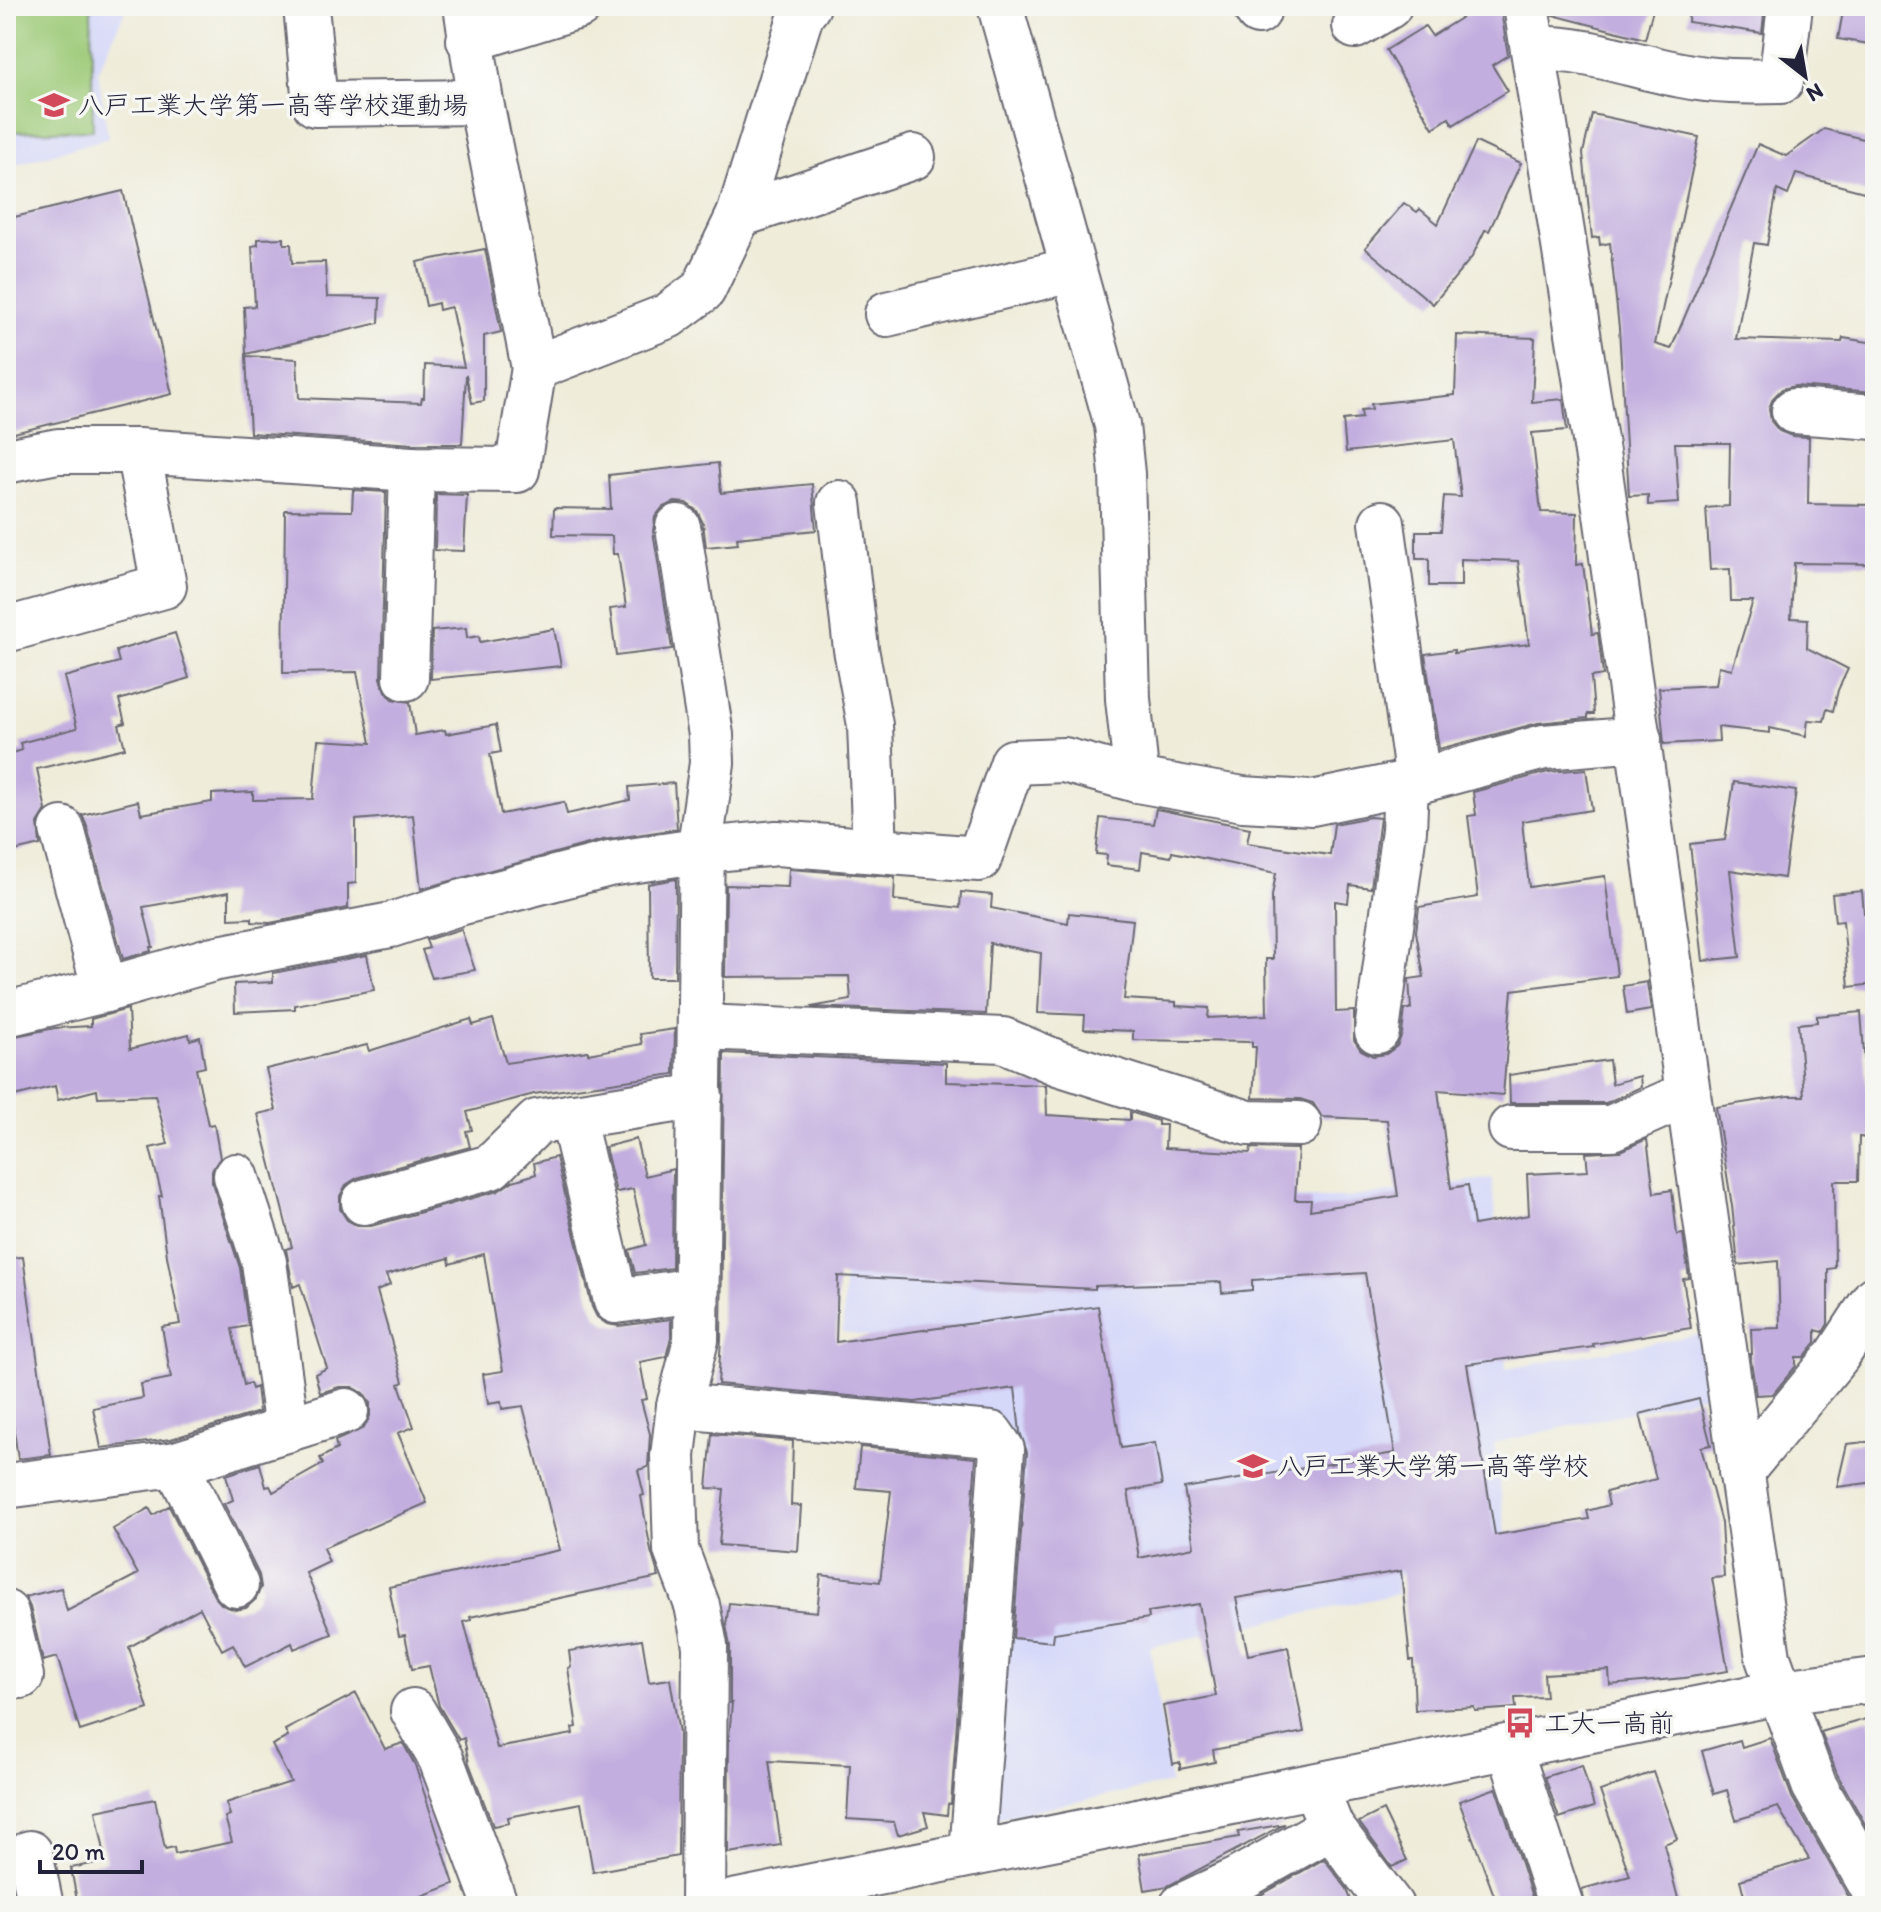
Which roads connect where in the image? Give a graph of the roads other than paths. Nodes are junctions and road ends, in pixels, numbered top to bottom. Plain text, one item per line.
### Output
1 (306, 6) edge
2 (579, 6) edge
3 (808, 6) edge
4 (1000, 6) edge
5 (1526, 6) edge
6 (1790, 6) edge
7 (468, 23) edge
8 (1534, 49) junction
9 (481, 102) junction
10 (913, 157) dead end
11 (739, 215) junction
12 (1072, 270) junction
13 (887, 314) dead end
14 (534, 368) junction
15 (1794, 411) dead end
16 (1875, 417) edge
17 (138, 451) junction
18 (6, 461) edge
19 (412, 469) junction
20 (839, 503) dead end
21 (1382, 523) dead end
22 (678, 527) dead end
23 (6, 630) edge
24 (406, 678) dead end
25 (1639, 739) junction
26 (1137, 780) junction
27 (1412, 783) junction
28 (62, 829) dead end
29 (704, 850) junction
30 (875, 850) junction
31 (105, 990) junction
32 (6, 1014) edge
33 (701, 1027) junction
34 (1377, 1031) dead end
35 (1688, 1094) junction
36 (700, 1096) junction
37 (572, 1116) junction
38 (1299, 1124) dead end
39 (1511, 1128) dead end
40 (236, 1176) dead end
41 (364, 1202) dead end
42 (696, 1290) junction
43 (1875, 1298) edge
44 (1856, 1358) edge
45 (679, 1406) junction
46 (346, 1411) dead end
47 (287, 1430) junction
48 (176, 1464) junction
49 (1741, 1472) junction
50 (6, 1486) edge
51 (236, 1585) dead end
52 (6, 1613) edge
53 (21, 1676) dead end
54 (1875, 1680) edge
55 (1781, 1692) junction
56 (413, 1711) dead end
57 (1509, 1747) junction
58 (1315, 1786) junction
59 (1331, 1827) junction
60 (30, 1853) dead end
61 (972, 1854) junction
62 (1875, 1892) edge
63 (41, 1906) edge
64 (496, 1906) edge
65 (703, 1906) edge
66 (713, 1906) edge
67 (1182, 1906) edge
68 (1391, 1906) edge
69 (1561, 1906) edge

1 - 9 street
2 - 7 street
3 - 11 street
4 - 12 street
5 - 8 street
6 - 8 street
7 - 9 street
8 - 25 street
9 - 14 street
10 - 11 street
11 - 14 street
12 - 13 street
12 - 26 street
14 - 19 street
15 - 16 street
17 - 18 street
17 - 19 street
17 - 23 street
19 - 24 street
20 - 30 street
21 - 27 street
22 - 29 street
25 - 27 street
25 - 35 street
26 - 27 street
26 - 30 street
27 - 34 street
28 - 31 street
29 - 30 street
29 - 31 street
29 - 33 street
31 - 32 street
33 - 36 street
33 - 38 street
35 - 39 street
35 - 49 street
36 - 37 street
36 - 42 street
37 - 41 street
37 - 42 street
40 - 47 street
42 - 45 street
43 - 44 street
44 - 49 street
45 - 61 street
45 - 65 street
46 - 47 street
47 - 48 street
48 - 50 street
48 - 51 street
49 - 55 street
52 - 53 street
54 - 55 street
55 - 57 street
55 - 62 street
56 - 64 street
57 - 58 street
57 - 69 street
58 - 59 street
58 - 61 street
59 - 67 street
59 - 68 street
60 - 63 street
61 - 66 street

